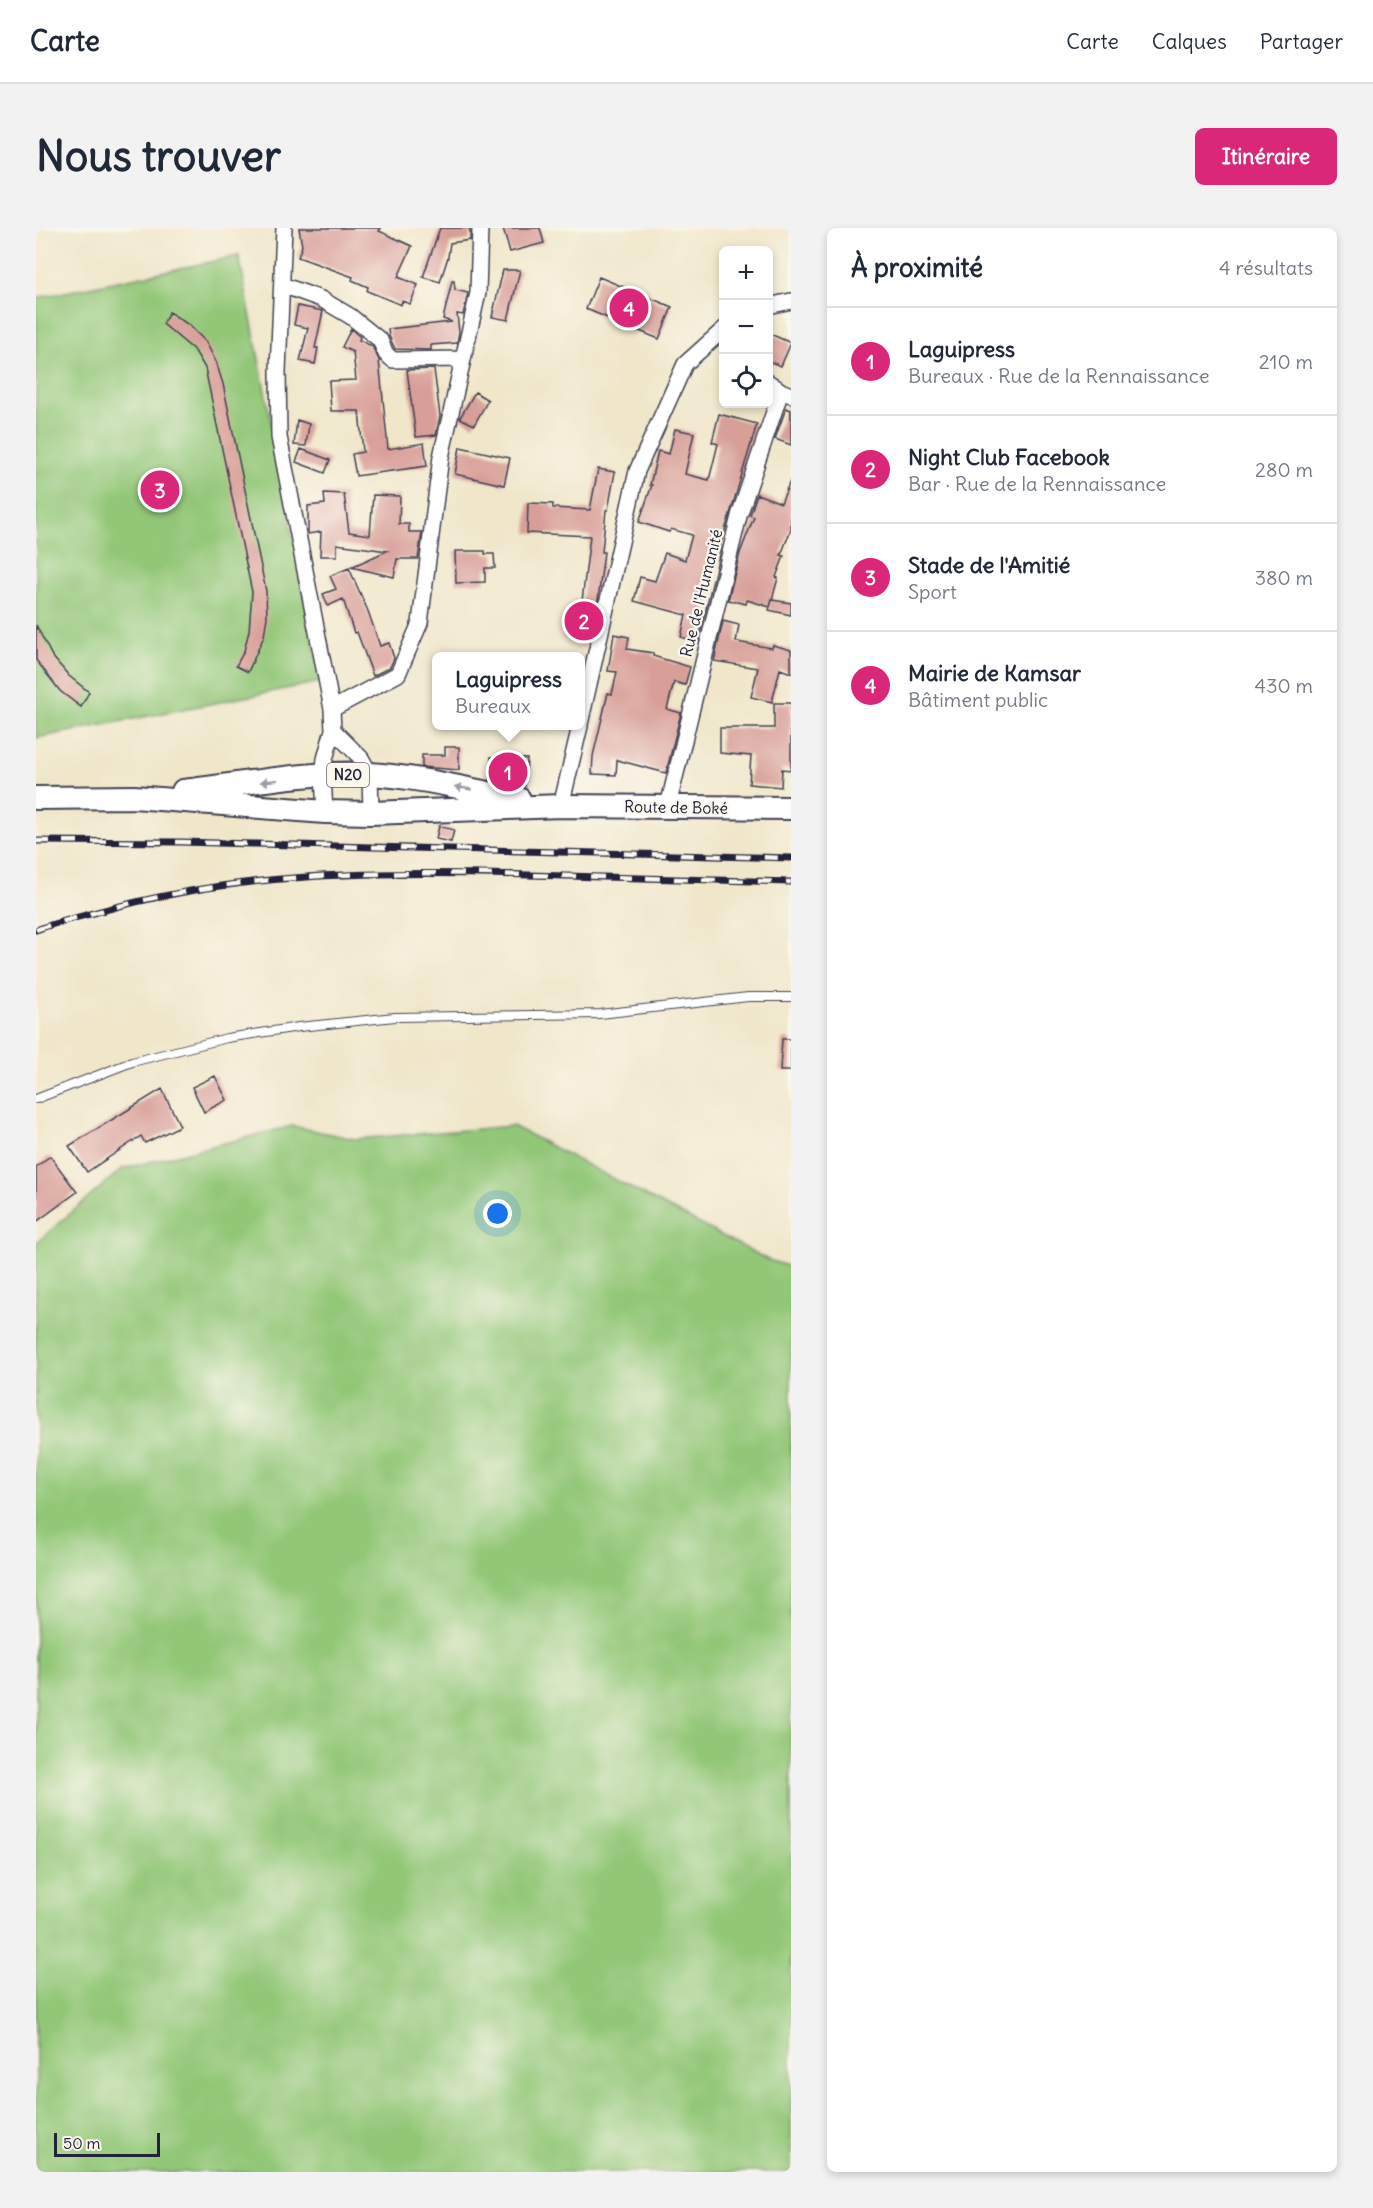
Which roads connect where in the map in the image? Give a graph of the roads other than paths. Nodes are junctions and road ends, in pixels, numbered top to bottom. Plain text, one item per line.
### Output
1 (284, 228) edge
2 (480, 228) edge
3 (282, 285) junction
4 (791, 302) edge
5 (773, 305) edge
6 (719, 339) edge
7 (464, 358) junction
8 (780, 389) edge
9 (585, 703) edge
10 (332, 710) junction
11 (333, 730) junction
12 (579, 730) edge
13 (370, 774) junction
14 (323, 776) junction
15 (134, 797) junction
16 (36, 798) edge
17 (561, 806) junction
18 (668, 806) junction
19 (791, 808) edge
20 (325, 812) junction
21 (371, 813) junction
22 (791, 998) edge
23 (36, 1099) edge

1 - 3 street
2 - 7 street
3 - 7 street
3 - 10 street
4 - 5 street
6 - 9 street
7 - 10 street
8 - 18 street, Rue de l'Humanité
10 - 11 street
11 - 13 street
11 - 14 street
12 - 17 street
13 - 14 main road, N20
17 -> 13 main road, N20
13 - 21 street
14 -> 15 main road, N20
14 - 20 street
15 - 16 main road, N20
15 - 20 main road, N20
17 - 18 main road, Route de Boké
17 - 21 main road, N20
18 - 19 main road, Route de Boké
20 - 21 main road, N20
22 - 23 lane

